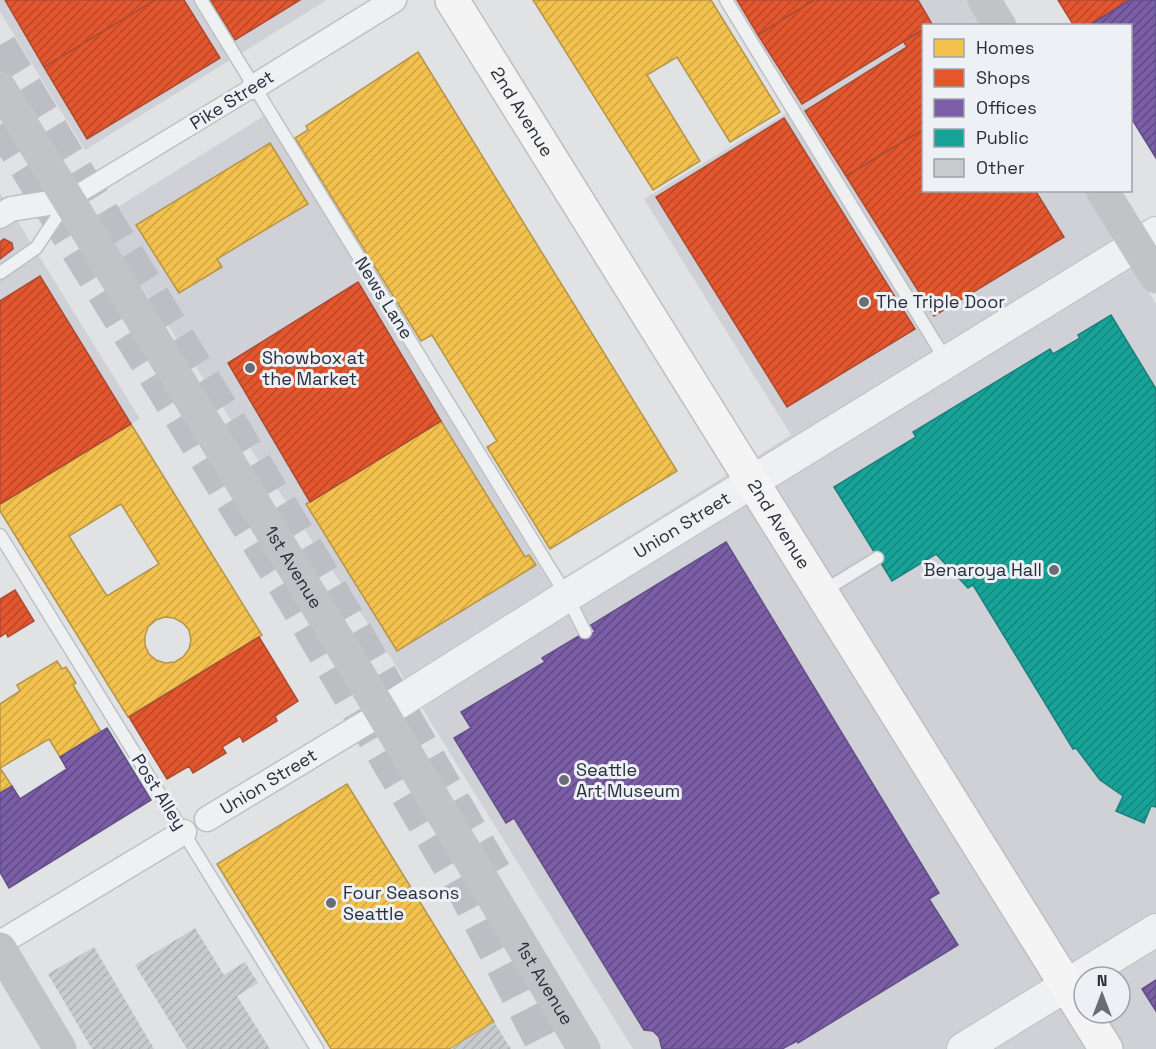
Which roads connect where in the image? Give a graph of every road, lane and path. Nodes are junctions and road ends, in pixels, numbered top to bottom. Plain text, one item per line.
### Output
1 (201, 0) edge
2 (394, 0) edge
3 (452, 0) edge
4 (726, 0) edge
5 (984, 0) edge
6 (999, 24) edge
7 (254, 87) junction
8 (0, 88) edge
9 (1104, 192) edge
10 (68, 200) junction
11 (0, 216) edge
12 (1146, 239) edge
13 (0, 273) edge
14 (1156, 277) edge
15 (947, 362) junction
16 (752, 482) junction
17 (0, 535) edge
18 (878, 558) dead end
19 (821, 593) junction
20 (567, 596) junction
21 (585, 632) dead end
22 (382, 713) junction
23 (207, 819) dead end
24 (184, 832) junction
25 (1156, 930) edge
26 (0, 943) edge
27 (0, 949) edge
28 (1066, 985) junction
29 (60, 1049) edge
30 (317, 1049) edge
31 (584, 1049) edge
32 (963, 1049) edge
33 (1106, 1049) edge

1 - 7 lane, News Lane
2 - 7 street, Pike Street
3 - 16 main road, 2nd Avenue
4 - 15 lane
5 - 6 main road
7 - 10 street, Pike Street
7 - 20 lane, News Lane
8 - 10 main road, 1st Avenue
9 - 12 main road
10 - 11 street, Pike Street
10 - 13 lane, Pike Street
10 - 22 main road, 1st Avenue
12 - 14 main road
12 - 15 street, Union Street
15 - 16 street, Union Street
16 - 19 main road, 2nd Avenue
16 - 20 street, Union Street
17 - 24 lane, Post Alley
18 - 19 lane
19 - 28 main road, 2nd Avenue
20 - 21 lane, News Lane
20 - 22 street, Union Street
22 - 23 street, Union Street
22 - 31 main road, 1st Avenue
24 - 26 street
24 - 30 lane, Post Alley
25 - 28 street
27 - 29 main road
28 - 32 street
28 - 33 main road, 2nd Avenue

